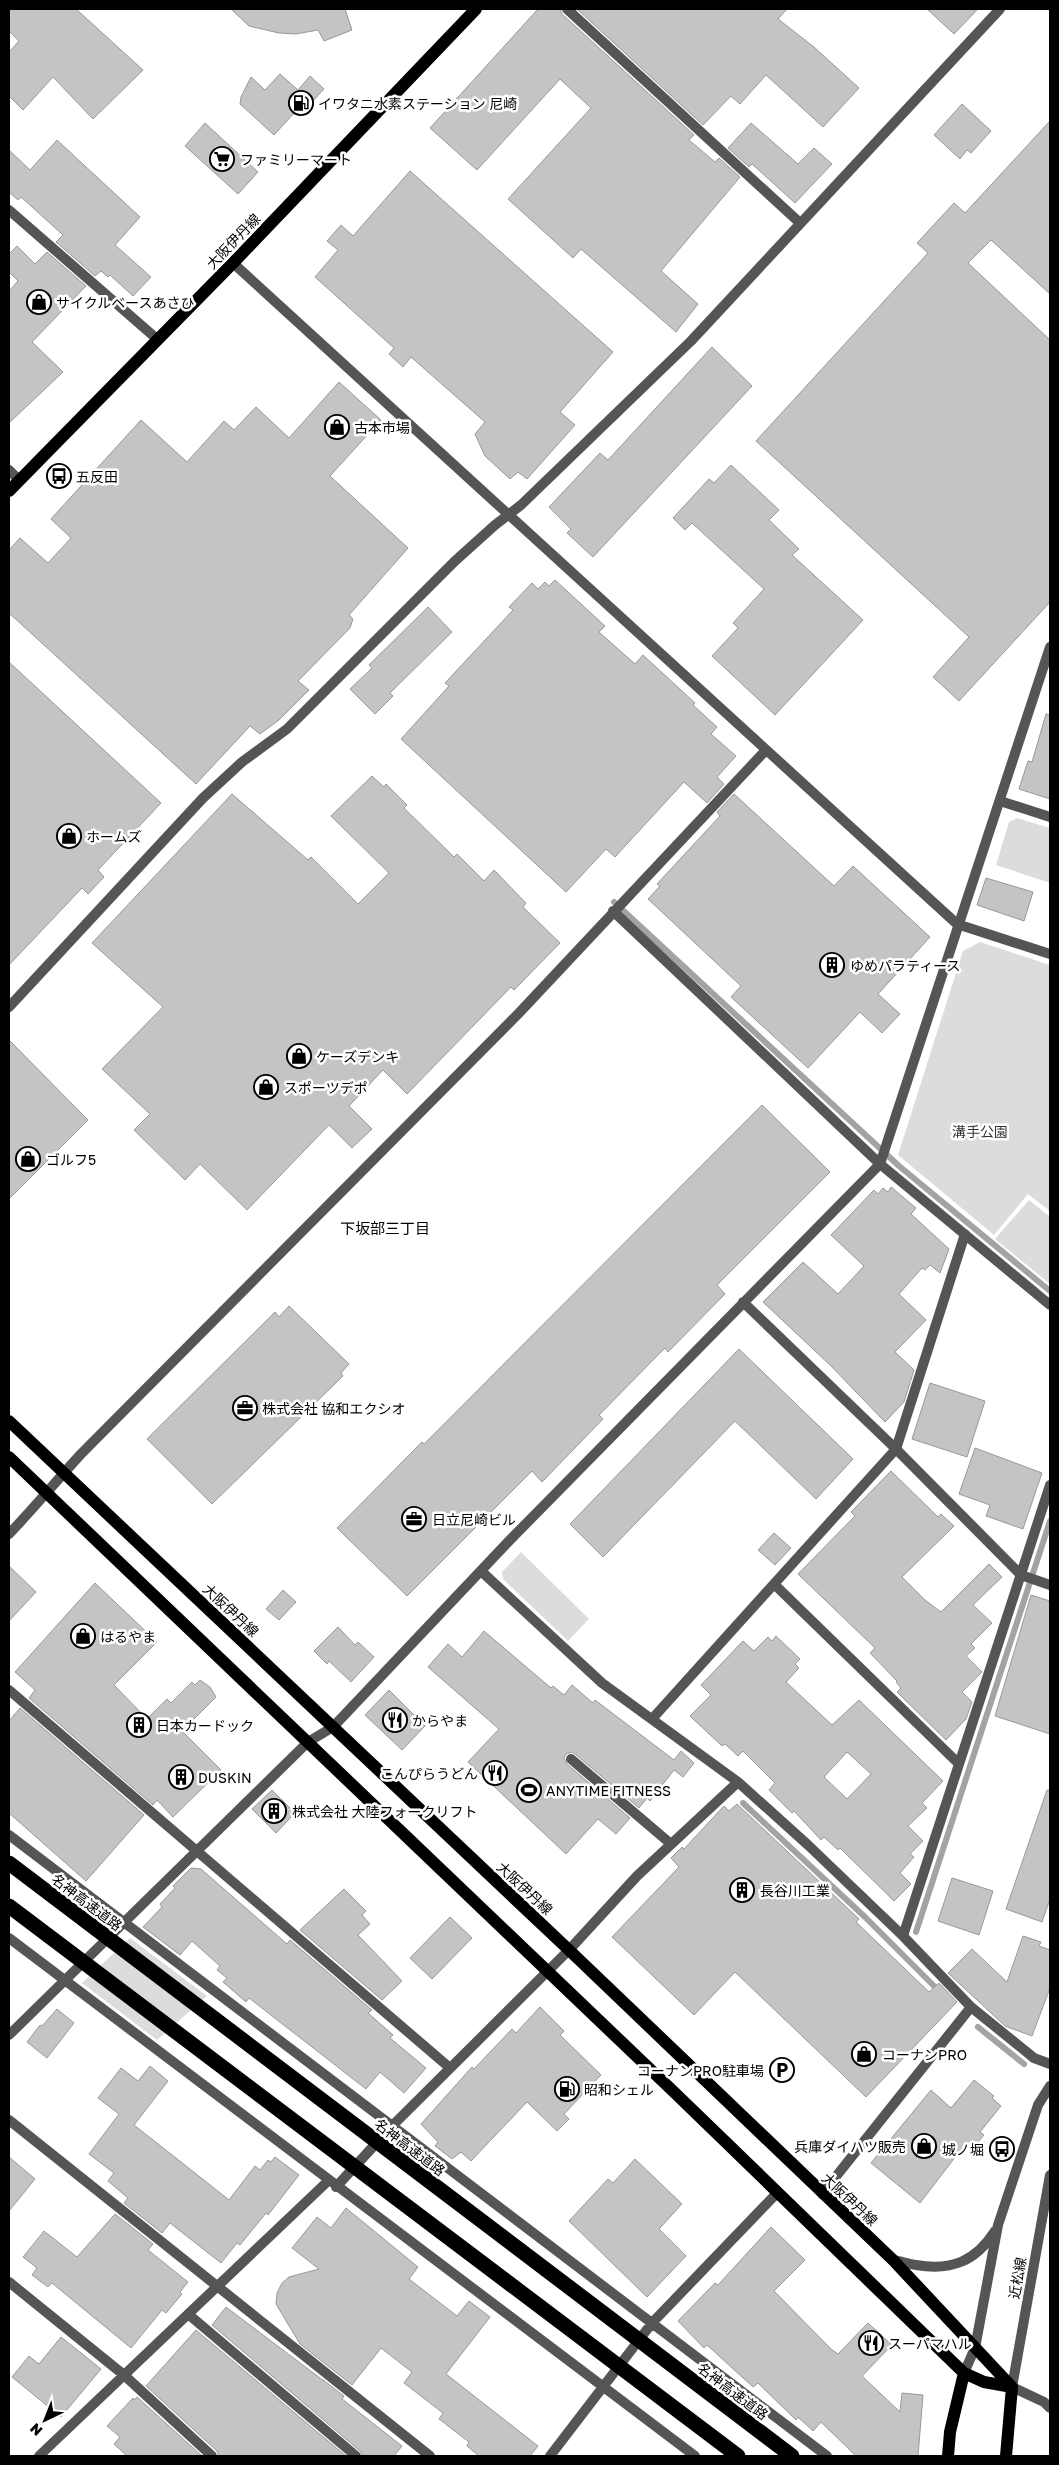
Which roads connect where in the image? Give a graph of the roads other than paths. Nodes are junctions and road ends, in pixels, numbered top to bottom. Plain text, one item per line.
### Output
1 (476, 9) edge
2 (567, 9) edge
3 (1000, 9) edge
4 (9, 210) edge
5 (800, 222) junction
6 (233, 263) junction
7 (157, 339) junction
8 (9, 470) edge
9 (20, 480) junction
10 (9, 491) edge
11 (508, 514) junction
12 (1050, 647) edge
13 (766, 750) junction
14 (1000, 801) junction
15 (1050, 817) edge
16 (613, 912) junction
17 (958, 925) junction
18 (1050, 954) edge
19 (9, 1007) edge
20 (880, 1164) junction
21 (965, 1234) junction
22 (743, 1302) junction
23 (1050, 1305) edge
24 (9, 1420) edge
25 (896, 1449) junction
26 (9, 1457) edge
27 (63, 1474) junction
28 (1050, 1485) edge
29 (46, 1492) junction
30 (9, 1534) edge
31 (481, 1571) junction
32 (1021, 1575) junction
33 (774, 1584) junction
34 (1050, 1585) edge
35 (9, 1690) edge
36 (652, 1719) junction
37 (333, 1727) junction
38 (308, 1742) junction
39 (571, 1759) dead end
40 (959, 1764) junction
41 (738, 1782) junction
42 (9, 1835) edge
43 (671, 1844) junction
44 (196, 1850) junction
45 (9, 1863) edge
46 (9, 1906) edge
47 (124, 1921) junction
48 (903, 1936) junction
49 (9, 1938) edge
50 (569, 1950) junction
51 (547, 1970) junction
52 (64, 1981) junction
53 (971, 2007) junction
54 (9, 2035) edge
55 (1050, 2064) edge
56 (450, 2068) junction
57 (1050, 2086) edge
58 (9, 2120) edge
59 (392, 2126) junction
60 (1050, 2175) edge
61 (332, 2184) junction
62 (777, 2193) junction
63 (822, 2194) junction
64 (998, 2225) junction
65 (893, 2260) junction
66 (9, 2282) edge
67 (217, 2286) junction
68 (188, 2314) junction
69 (652, 2324) junction
70 (974, 2348) junction
71 (964, 2373) junction
72 (124, 2375) junction
73 (1012, 2387) junction
74 (604, 2388) junction
75 (1050, 2408) edge
76 (39, 2456) edge
77 (212, 2456) edge
78 (356, 2456) edge
79 (430, 2456) edge
80 (550, 2456) edge
81 (695, 2456) edge
82 (738, 2456) edge
83 (792, 2456) edge
84 (827, 2456) edge
85 (948, 2456) edge
86 (1006, 2456) edge

1 - 6 main road, 大阪伊丹線
2 - 5 street
3 - 5 street
4 - 7 street
5 - 11 street
6 - 7 main road, 大阪伊丹線
6 - 11 street
7 - 9 main road, 大阪伊丹線
8 - 9 street
9 - 10 main road, 大阪伊丹線
11 - 13 street
11 - 19 street
12 - 14 street
13 - 16 street
13 - 17 street
14 - 15 street
14 - 17 street
16 - 20 street
16 - 27 street
17 - 18 street
17 - 20 street
20 - 21 street
20 - 22 street
21 - 23 street
21 - 25 street
22 - 25 street
22 - 31 street
24 - 27 main road, 大阪伊丹線
25 - 32 street
25 - 33 street
26 - 29 main road
27 - 29 street
27 - 37 main road, 大阪伊丹線
28 - 32 street
29 - 30 street
29 - 38 main road
31 - 36 street
31 - 37 street
32 - 34 street
32 - 40 street
33 - 36 street
33 - 40 street
35 - 44 street
36 - 41 street
37 - 38 street
37 - 50 main road, 大阪伊丹線
38 - 44 street
38 - 51 main road
39 - 43 street
40 - 48 street
41 - 43 street
41 - 48 street
42 - 47 street
43 - 50 street
44 - 47 street
44 - 56 street
45 - 83 highway, 名神高速道路
46 - 82 highway
47 - 52 street
47 - 59 street
48 - 53 street
49 - 52 street
50 - 51 street
50 - 63 main road, 大阪伊丹線
51 - 56 street
51 - 62 main road
52 - 54 street
52 - 61 street
53 - 55 street
53 - 63 street
56 - 59 street
57 - 64 street
58 - 67 street
59 - 61 street
59 - 69 street
60 - 73 street, 近松線
61 - 67 street
61 - 74 street
62 - 69 street
62 - 71 main road
63 - 65 main road, 大阪伊丹線
64 - 65 street
64 - 70 street
65 - 70 main road, 大阪伊丹線
66 - 72 street
67 - 68 street
67 - 79 street
68 - 72 street
68 - 78 street
69 - 74 street
69 - 84 street
70 - 71 street
70 - 73 main road, 大阪伊丹線
71 - 73 main road
71 - 85 main road
72 - 76 street
72 - 77 street
73 - 75 street
73 - 86 main road
74 - 80 street
74 - 81 street

